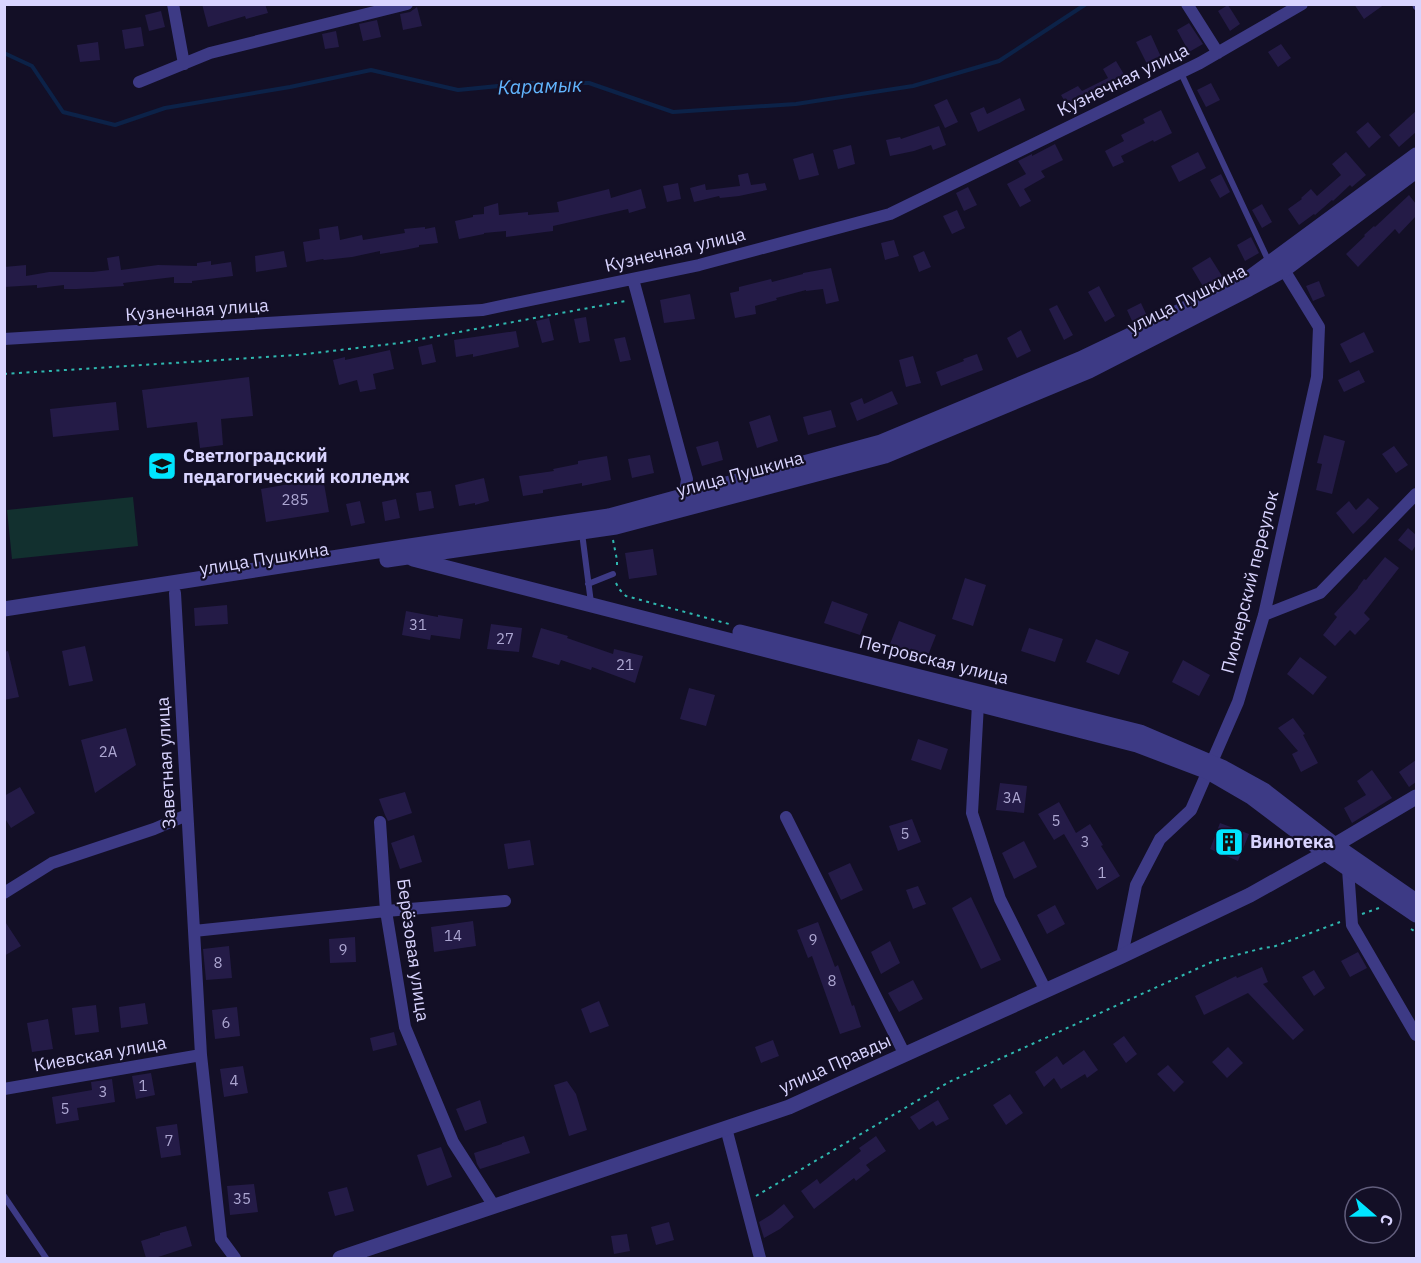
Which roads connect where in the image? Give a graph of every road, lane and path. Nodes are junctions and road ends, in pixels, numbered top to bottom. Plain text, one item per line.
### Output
1 (173, 4) edge
2 (408, 4) edge
3 (1187, 4) edge
4 (1302, 4) edge
5 (1218, 53) junction
6 (184, 64) junction
7 (1180, 72) junction
8 (139, 82) dead end
9 (1416, 155) edge
10 (1416, 171) edge
11 (1270, 263) junction
12 (1284, 270) junction
13 (633, 279) junction
14 (638, 298) junction
15 (4, 339) edge
16 (4, 374) edge
17 (1416, 494) edge
18 (684, 503) junction
19 (581, 526) junction
20 (404, 552) junction
21 (428, 554) junction
22 (613, 574) dead end
23 (175, 593) junction
24 (590, 594) junction
25 (4, 609) edge
26 (1264, 615) junction
27 (4, 619) edge
28 (978, 704) junction
29 (1210, 768) junction
30 (1416, 797) edge
31 (187, 815) junction
32 (786, 817) dead end
33 (380, 822) dead end
34 (1330, 849) junction
35 (1348, 869) junction
36 (4, 893) edge
37 (505, 901) dead end
38 (1416, 901) edge
39 (1379, 908) dead end
40 (386, 910) junction
41 (1416, 915) edge
42 (1351, 918) junction
43 (194, 931) junction
44 (1122, 956) junction
45 (1046, 991) junction
46 (1416, 1035) edge
47 (201, 1055) junction
48 (905, 1055) junction
49 (4, 1089) edge
50 (726, 1128) junction
51 (4, 1196) edge
52 (745, 1202) junction
53 (494, 1206) junction
54 (46, 1258) edge
55 (235, 1258) edge
56 (340, 1258) edge
57 (760, 1258) edge

1 - 6 street
2 - 6 street
3 - 5 street
4 - 5 street, Кузнечная улица
5 - 7 street, Кузнечная улица
6 - 8 street
7 - 11 lane
7 - 13 street, Кузнечная улица
9 - 11 street, улица Пушкина
10 - 12 street, улица Пушкина
11 - 12 lane
11 - 18 street, улица Пушкина
12 - 18 street, улица Пушкина
12 - 26 street, Пионерский переулок
13 - 14 street
13 - 15 street, Кузнечная улица
14 - 16 path
14 - 18 street
17 - 26 street
18 - 19 street, улица Пушкина
19 - 20 street, улица Пушкина
19 - 21 street, улица Пушкина
19 - 24 lane
20 - 21 street, улица Пушкина
20 - 23 street, улица Пушкина
20 - 24 street
20 - 25 street
21 - 24 street, Петровская улица
22 - 24 lane
23 - 27 street, улица Пушкина
23 - 31 street, Заветная улица
24 - 28 street
24 - 29 street, Петровская улица
26 - 29 street, Пионерский переулок
28 - 29 street
28 - 45 street
29 - 34 street
29 - 44 street, Пионерский переулок
30 - 34 street, улица Правды
31 - 36 street
31 - 43 street, Заветная улица
32 - 48 street
33 - 40 street, Берёзовая улица
34 - 35 street
34 - 38 street
34 - 44 street, улица Правды
35 - 41 street
35 - 42 street
37 - 40 street
39 - 42 path
40 - 43 street
40 - 53 street, Берёзовая улица
42 - 46 street
42 - 52 path
43 - 47 street, Заветная улица
44 - 45 street, улица Правды
45 - 48 street, улица Правды
47 - 49 street, Киевская улица
47 - 55 street, Заветная улица
48 - 50 street, улица Правды
50 - 52 street
50 - 53 street, улица Правды
51 - 54 lane
52 - 57 street
53 - 56 street, улица Правды

